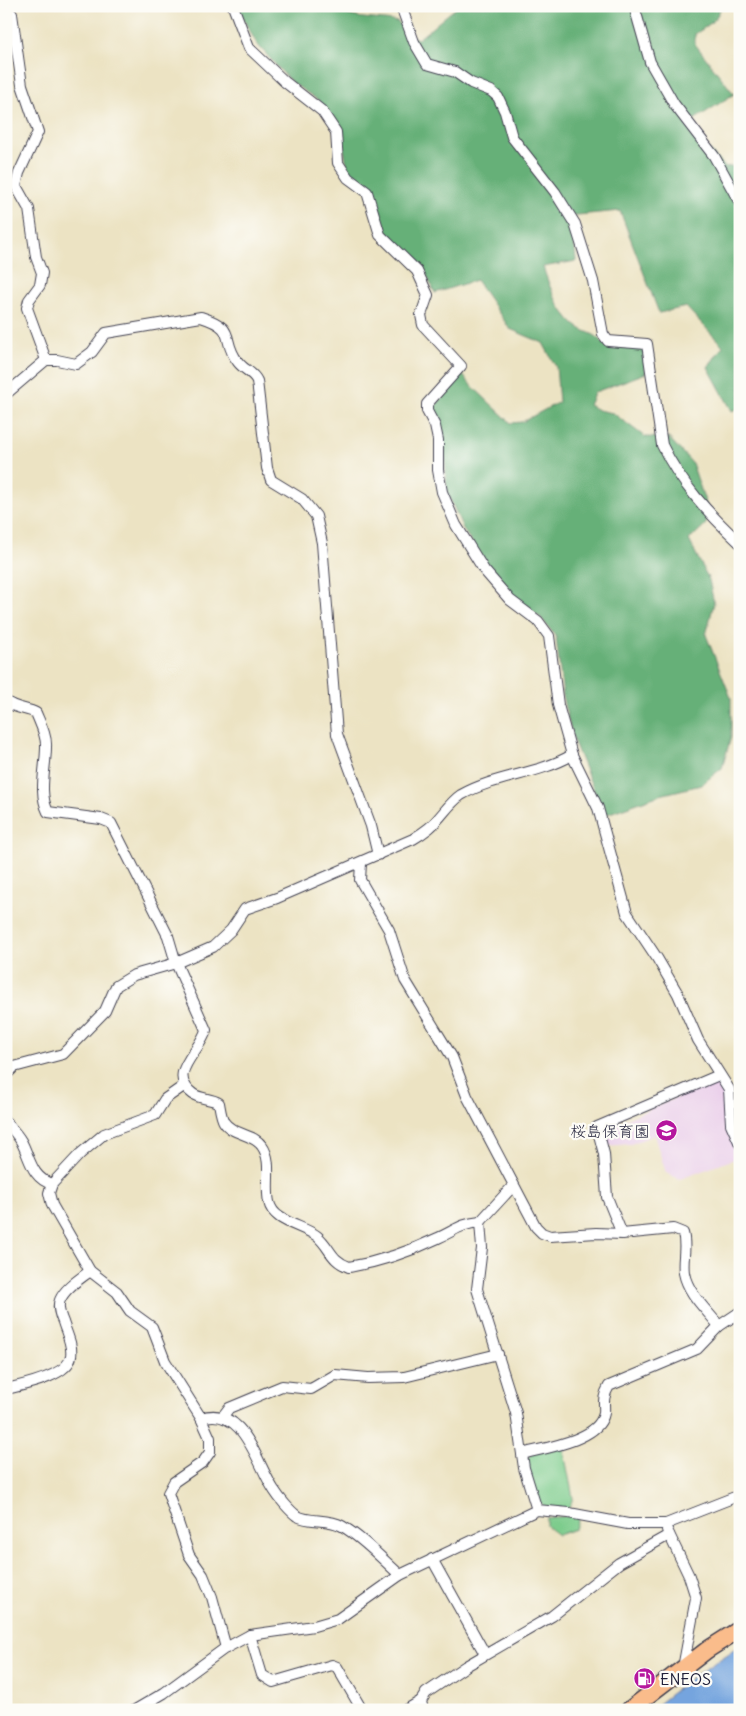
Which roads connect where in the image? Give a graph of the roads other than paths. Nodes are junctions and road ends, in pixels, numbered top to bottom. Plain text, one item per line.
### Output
1 (233, 6) edge
2 (401, 6) edge
3 (634, 6) edge
4 (6, 9) edge
5 (740, 203) edge
6 (46, 360) junction
7 (6, 394) edge
8 (740, 543) edge
9 (6, 701) edge
10 (572, 755) junction
11 (378, 855) junction
12 (361, 863) junction
13 (176, 963) junction
14 (6, 1075) edge
15 (719, 1075) junction
16 (185, 1085) junction
17 (6, 1122) edge
18 (740, 1144) edge
19 (52, 1184) junction
20 (513, 1186) junction
21 (480, 1222) junction
22 (622, 1234) junction
23 (90, 1271) junction
24 (740, 1312) edge
25 (719, 1326) junction
26 (498, 1354) junction
27 (6, 1389) edge
28 (223, 1416) junction
29 (201, 1418) junction
30 (522, 1454) junction
31 (740, 1495) edge
32 (536, 1510) junction
33 (666, 1524) junction
34 (669, 1535) junction
35 (432, 1559) junction
36 (400, 1576) junction
37 (740, 1629) edge
38 (250, 1635) junction
39 (226, 1648) junction
40 (485, 1654) junction
41 (682, 1670) junction
42 (422, 1705) edge
43 (135, 1710) edge
44 (362, 1710) edge
45 (406, 1710) edge
46 (629, 1710) edge

1 - 10 street
2 - 8 street
3 - 5 street
4 - 6 street
6 - 7 street
6 - 11 street
9 - 13 street
10 - 11 street
10 - 15 street
11 - 12 street
12 - 13 street
12 - 20 street
13 - 14 street
13 - 16 street
15 - 18 street
15 - 22 street
16 - 19 street
16 - 21 street
17 - 19 street
19 - 23 street
20 - 21 street
20 - 22 street
21 - 26 street
22 - 25 street
23 - 27 street
23 - 29 street
24 - 25 street
25 - 30 street
26 - 28 street
26 - 30 street
28 - 29 street
28 - 36 street
29 - 39 street
30 - 32 street
31 - 33 street
32 - 33 street
32 - 35 street
33 - 34 street
34 - 40 street
34 - 41 street
35 - 36 street
35 - 40 street
36 - 38 street
37 - 41 main road
38 - 39 street
38 - 44 street
39 - 43 street
40 - 42 street
41 - 46 main road
42 - 45 street

